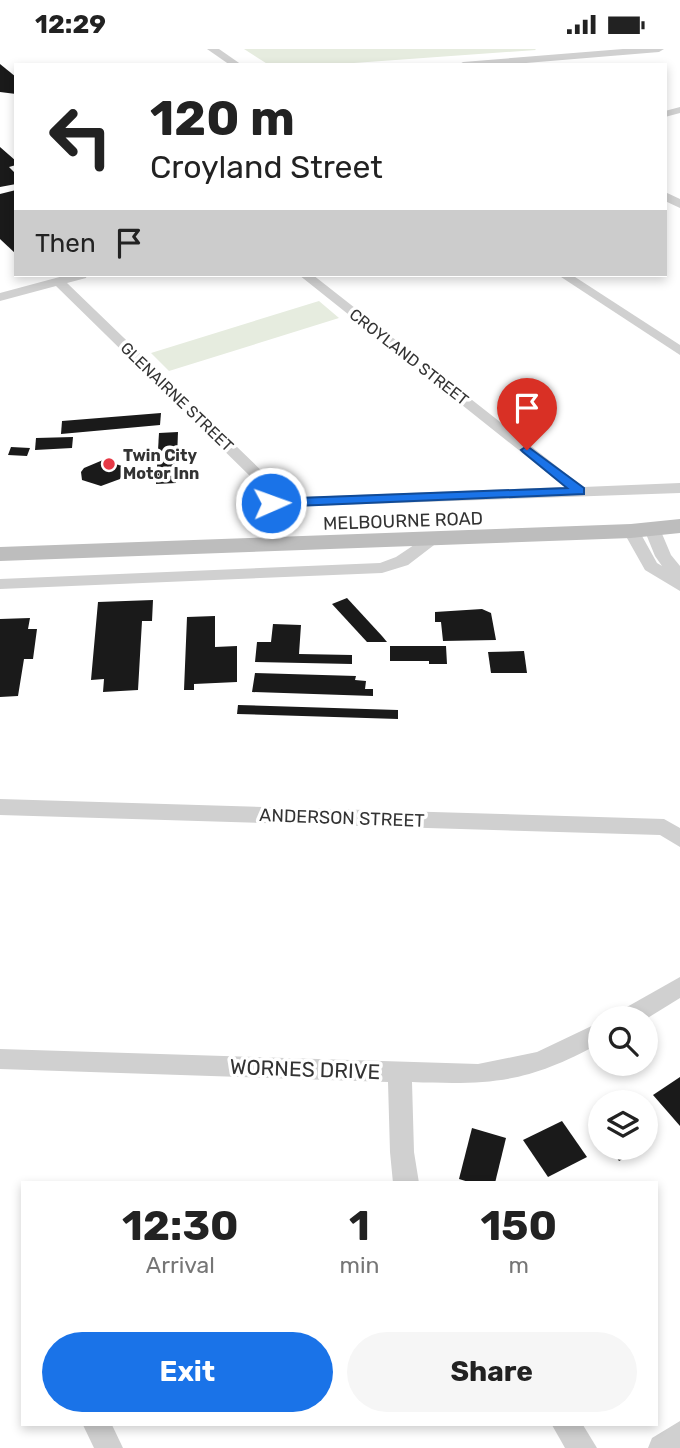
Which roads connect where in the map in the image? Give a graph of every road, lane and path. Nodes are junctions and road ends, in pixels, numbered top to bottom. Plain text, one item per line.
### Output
1 (212, 49) edge
2 (659, 49) edge
3 (234, 63) edge
4 (488, 63) edge
5 (73, 277) edge
6 (308, 277) edge
7 (567, 277) edge
8 (58, 281) junction
9 (0, 297) edge
10 (680, 351) edge
11 (680, 488) edge
12 (579, 491) junction
13 (274, 513) junction
14 (680, 520) edge
15 (640, 526) junction
16 (680, 526) edge
17 (417, 532) junction
18 (0, 535) edge
19 (0, 554) edge
20 (680, 557) edge
21 (680, 576) edge
22 (0, 583) edge
23 (680, 586) edge
24 (0, 807) edge
25 (680, 839) edge
26 (680, 986) edge
27 (647, 1006) edge
28 (588, 1039) edge
29 (0, 1059) edge
30 (400, 1072) junction
31 (406, 1181) edge
32 (98, 1426) edge
33 (567, 1426) edge
34 (680, 1435) edge
35 (109, 1448) edge
36 (583, 1448) edge
37 (662, 1448) edge

1 - 3 street
2 - 4 street
5 - 8 street
6 - 12 street, CROYLAND STREET
7 - 10 street
8 - 9 street
8 - 13 street, GLENAIRNE STREET
11 - 12 street, MELBOURNE ROAD
12 - 13 street, MELBOURNE ROAD
13 - 17 main road, MELBOURNE ROAD
13 - 18 main road, MELBOURNE ROAD
14 - 15 main road, MELBOURNE ROAD
15 - 16 main road, MELBOURNE ROAD
15 - 17 main road, MELBOURNE ROAD
15 - 21 street
15 - 23 street
17 - 19 main road, MELBOURNE ROAD
17 - 22 street, MELBOURNE ROAD
20 - 21 street
24 - 25 street, ANDERSON STREET
26 - 27 street
28 - 30 street, WORNES DRIVE
29 - 30 street, WORNES DRIVE
30 - 31 street
32 - 35 street
33 - 36 street
34 - 37 street

